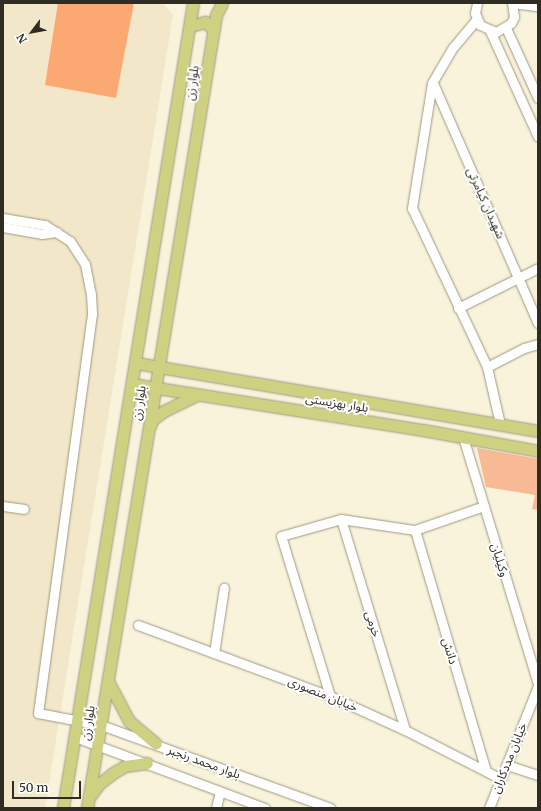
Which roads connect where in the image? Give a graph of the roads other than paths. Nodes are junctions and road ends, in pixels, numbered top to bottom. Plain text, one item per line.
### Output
1 (193, 3) edge
2 (222, 3) edge
3 (477, 3) edge
4 (512, 3) edge
5 (538, 6) edge
6 (476, 20) junction
7 (190, 26) junction
8 (506, 28) junction
9 (214, 30) junction
10 (490, 32) junction
11 (432, 83) junction
12 (538, 98) edge
13 (538, 137) edge
14 (3, 218) edge
15 (3, 227) edge
16 (57, 232) junction
17 (538, 268) edge
18 (518, 277) junction
19 (458, 308) junction
20 (538, 324) edge
21 (538, 344) edge
22 (136, 363) junction
23 (158, 367) junction
24 (488, 367) junction
25 (132, 384) junction
26 (155, 388) junction
27 (198, 394) junction
28 (428, 412) junction
29 (500, 424) junction
30 (423, 430) junction
31 (538, 431) edge
32 (147, 432) junction
33 (463, 437) junction
34 (538, 451) edge
35 (3, 506) edge
36 (484, 506) junction
37 (24, 509) dead end
38 (341, 519) junction
39 (415, 530) junction
40 (224, 588) dead end
41 (138, 625) dead end
42 (214, 653) junction
43 (108, 681) junction
44 (538, 685) edge
45 (330, 696) junction
46 (78, 719) junction
47 (101, 725) junction
48 (405, 730) junction
49 (75, 737) junction
50 (98, 744) junction
51 (156, 744) junction
52 (147, 762) junction
53 (507, 765) junction
54 (486, 771) junction
55 (538, 775) edge
56 (501, 779) junction
57 (220, 791) junction
58 (88, 804) edge
59 (63, 808) edge
60 (216, 808) edge
61 (265, 808) edge
62 (330, 808) edge
63 (489, 808) edge

1 - 7 main road, بلوار زن
2 - 9 main road, بلوار زن
3 - 6 street
4 - 5 street
4 - 8 street
6 - 10 street
6 - 11 street
7 - 9 main road
7 - 22 main road, بلوار زن
8 - 10 street
8 - 12 street
9 - 23 main road, بلوار زن
10 - 13 street
11 - 18 street, شهیدان کیامرثی
11 - 19 street
14 - 16 street
15 - 16 street
16 - 46 street, بلوار محمد رنجبر
17 - 18 street
18 - 19 street
18 - 20 street, شهیدان کیامرثی
19 - 24 street
21 - 24 street
22 - 23 main road, بلوار بهزیستی
22 - 25 main road, بلوار زن
23 - 26 main road, بلوار زن
23 - 28 main road, بلوار بهزیستی
24 - 29 street
25 - 26 main road, بلوار بهزیستی
25 - 46 main road, بلوار زن
26 - 27 main road, بلوار بهزیستی
26 - 32 main road, بلوار زن
27 - 30 main road, بلوار بهزیستی
27 - 32 main road
28 - 29 main road, بلوار بهزیستی
28 - 30 main road
29 - 31 main road, بلوار بهزیستی
30 - 33 main road, بلوار بهزیستی
32 - 43 main road, بلوار زن
33 - 34 main road, بلوار بهزیستی
33 - 36 street, وکیلیان
35 - 37 street
36 - 39 street
36 - 44 street, وکیلیان
38 - 39 street
38 - 45 street
38 - 48 street, خرمی
39 - 54 street, دانش
40 - 42 street
41 - 42 street, خیابان منصوری
42 - 45 street, خیابان منصوری
43 - 47 main road, بلوار زن
43 - 51 main road
44 - 53 street, خیابان مددکاران
45 - 48 street, خیابان منصوری
46 - 47 street, بلوار محمد رنجبر
46 - 49 main road, بلوار زن
47 - 50 main road, بلوار زن
47 - 51 street, بلوار محمد رنجبر
48 - 54 street, خیابان منصوری
49 - 50 street, بلوار محمد رنجبر
49 - 59 main road, بلوار زن
50 - 52 street, بلوار محمد رنجبر
50 - 58 main road, بلوار زن
51 - 62 street, بلوار محمد رنجبر
52 - 57 street, بلوار محمد رنجبر
52 - 58 main road
53 - 55 street
53 - 56 street, خیابان مددکاران
54 - 56 street, خیابان منصوری
56 - 63 street, خیابان مددکاران
57 - 60 street
57 - 61 street, بلوار محمد رنجبر

